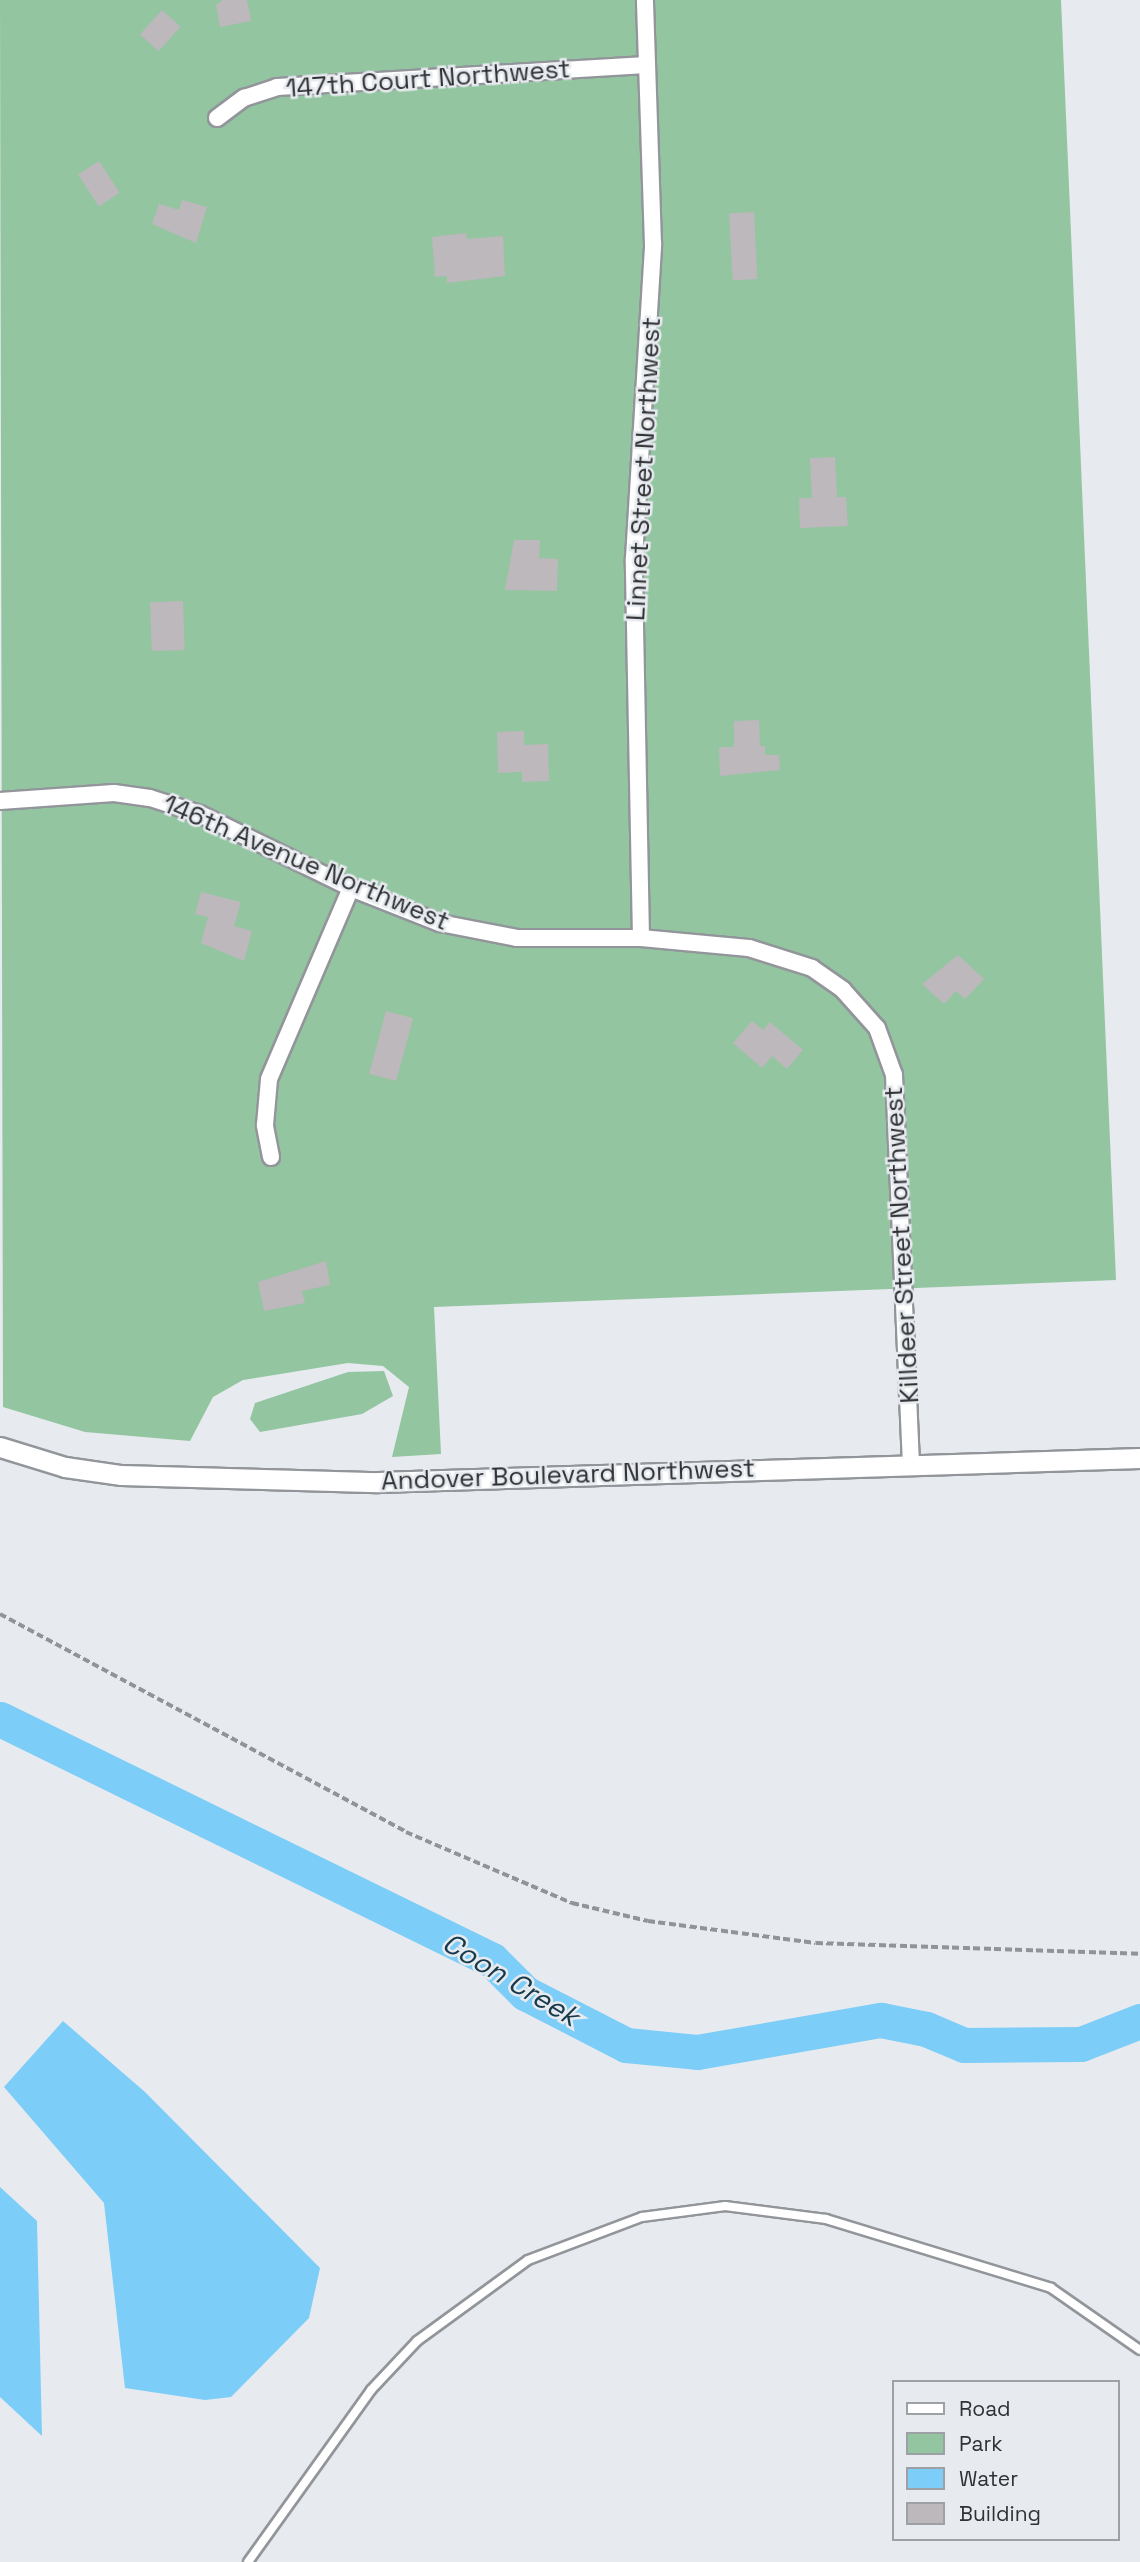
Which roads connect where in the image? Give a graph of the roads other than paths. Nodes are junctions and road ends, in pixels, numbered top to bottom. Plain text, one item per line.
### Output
1 (645, 0) edge
2 (646, 65) junction
3 (217, 118) dead end
4 (0, 801) edge
5 (351, 888) junction
6 (641, 938) junction
7 (877, 1028) joint
8 (271, 1157) dead end
9 (0, 1447) edge
10 (1140, 1458) edge
11 (911, 1465) junction
12 (1140, 2350) edge
13 (248, 2562) edge

1 - 2 street, Linnet Street Northwest
2 - 3 street, 147th Court Northwest
2 - 6 street, Linnet Street Northwest
4 - 5 street, 146th Avenue Northwest
5 - 6 street, 146th Avenue Northwest
5 - 8 street
6 - 7 street, 146th Avenue Northwest
7 - 11 street, Killdeer Street Northwest
9 - 11 street, Andover Boulevard Northwest
10 - 11 street, Andover Boulevard Northwest
12 - 13 lane

